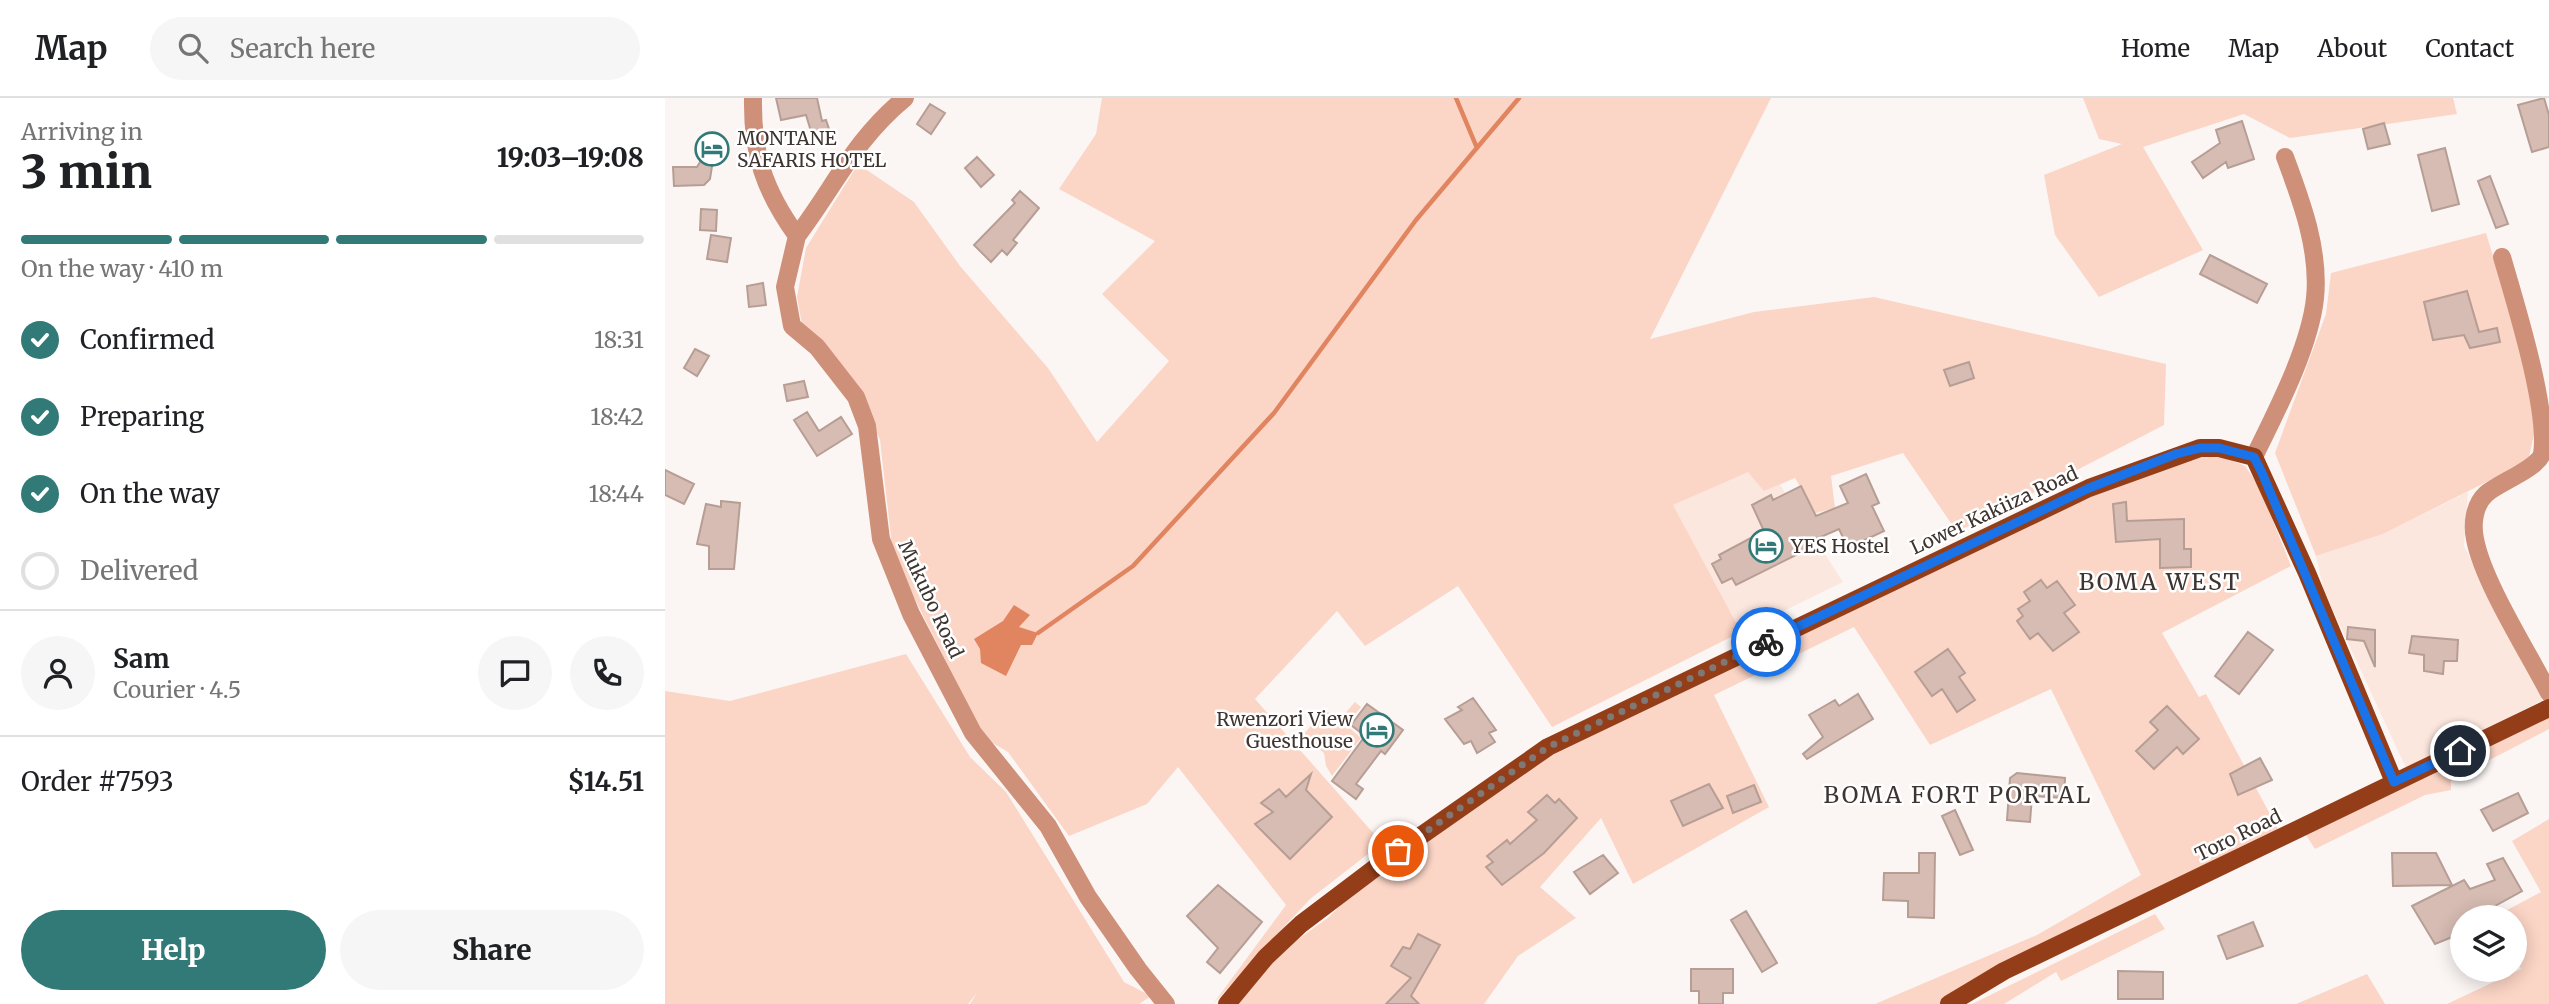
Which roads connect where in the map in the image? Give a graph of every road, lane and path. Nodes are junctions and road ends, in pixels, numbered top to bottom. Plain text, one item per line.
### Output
1 (753, 98) edge
2 (905, 98) edge
3 (2285, 157) dead end
4 (797, 236) junction
5 (2502, 257) dead end
6 (2254, 457) junction
7 (2549, 693) edge
8 (2549, 708) edge
9 (2394, 782) junction
10 (1166, 1004) edge
11 (1227, 1004) edge
12 (1949, 1004) edge

1 - 4 street
2 - 4 street
3 - 6 street
4 - 10 street, Mukubo Road
5 - 7 street
6 - 9 main road
6 - 11 main road, Lower Kakiiza Road
8 - 9 main road, Toro Road
9 - 12 main road, Toro Road

